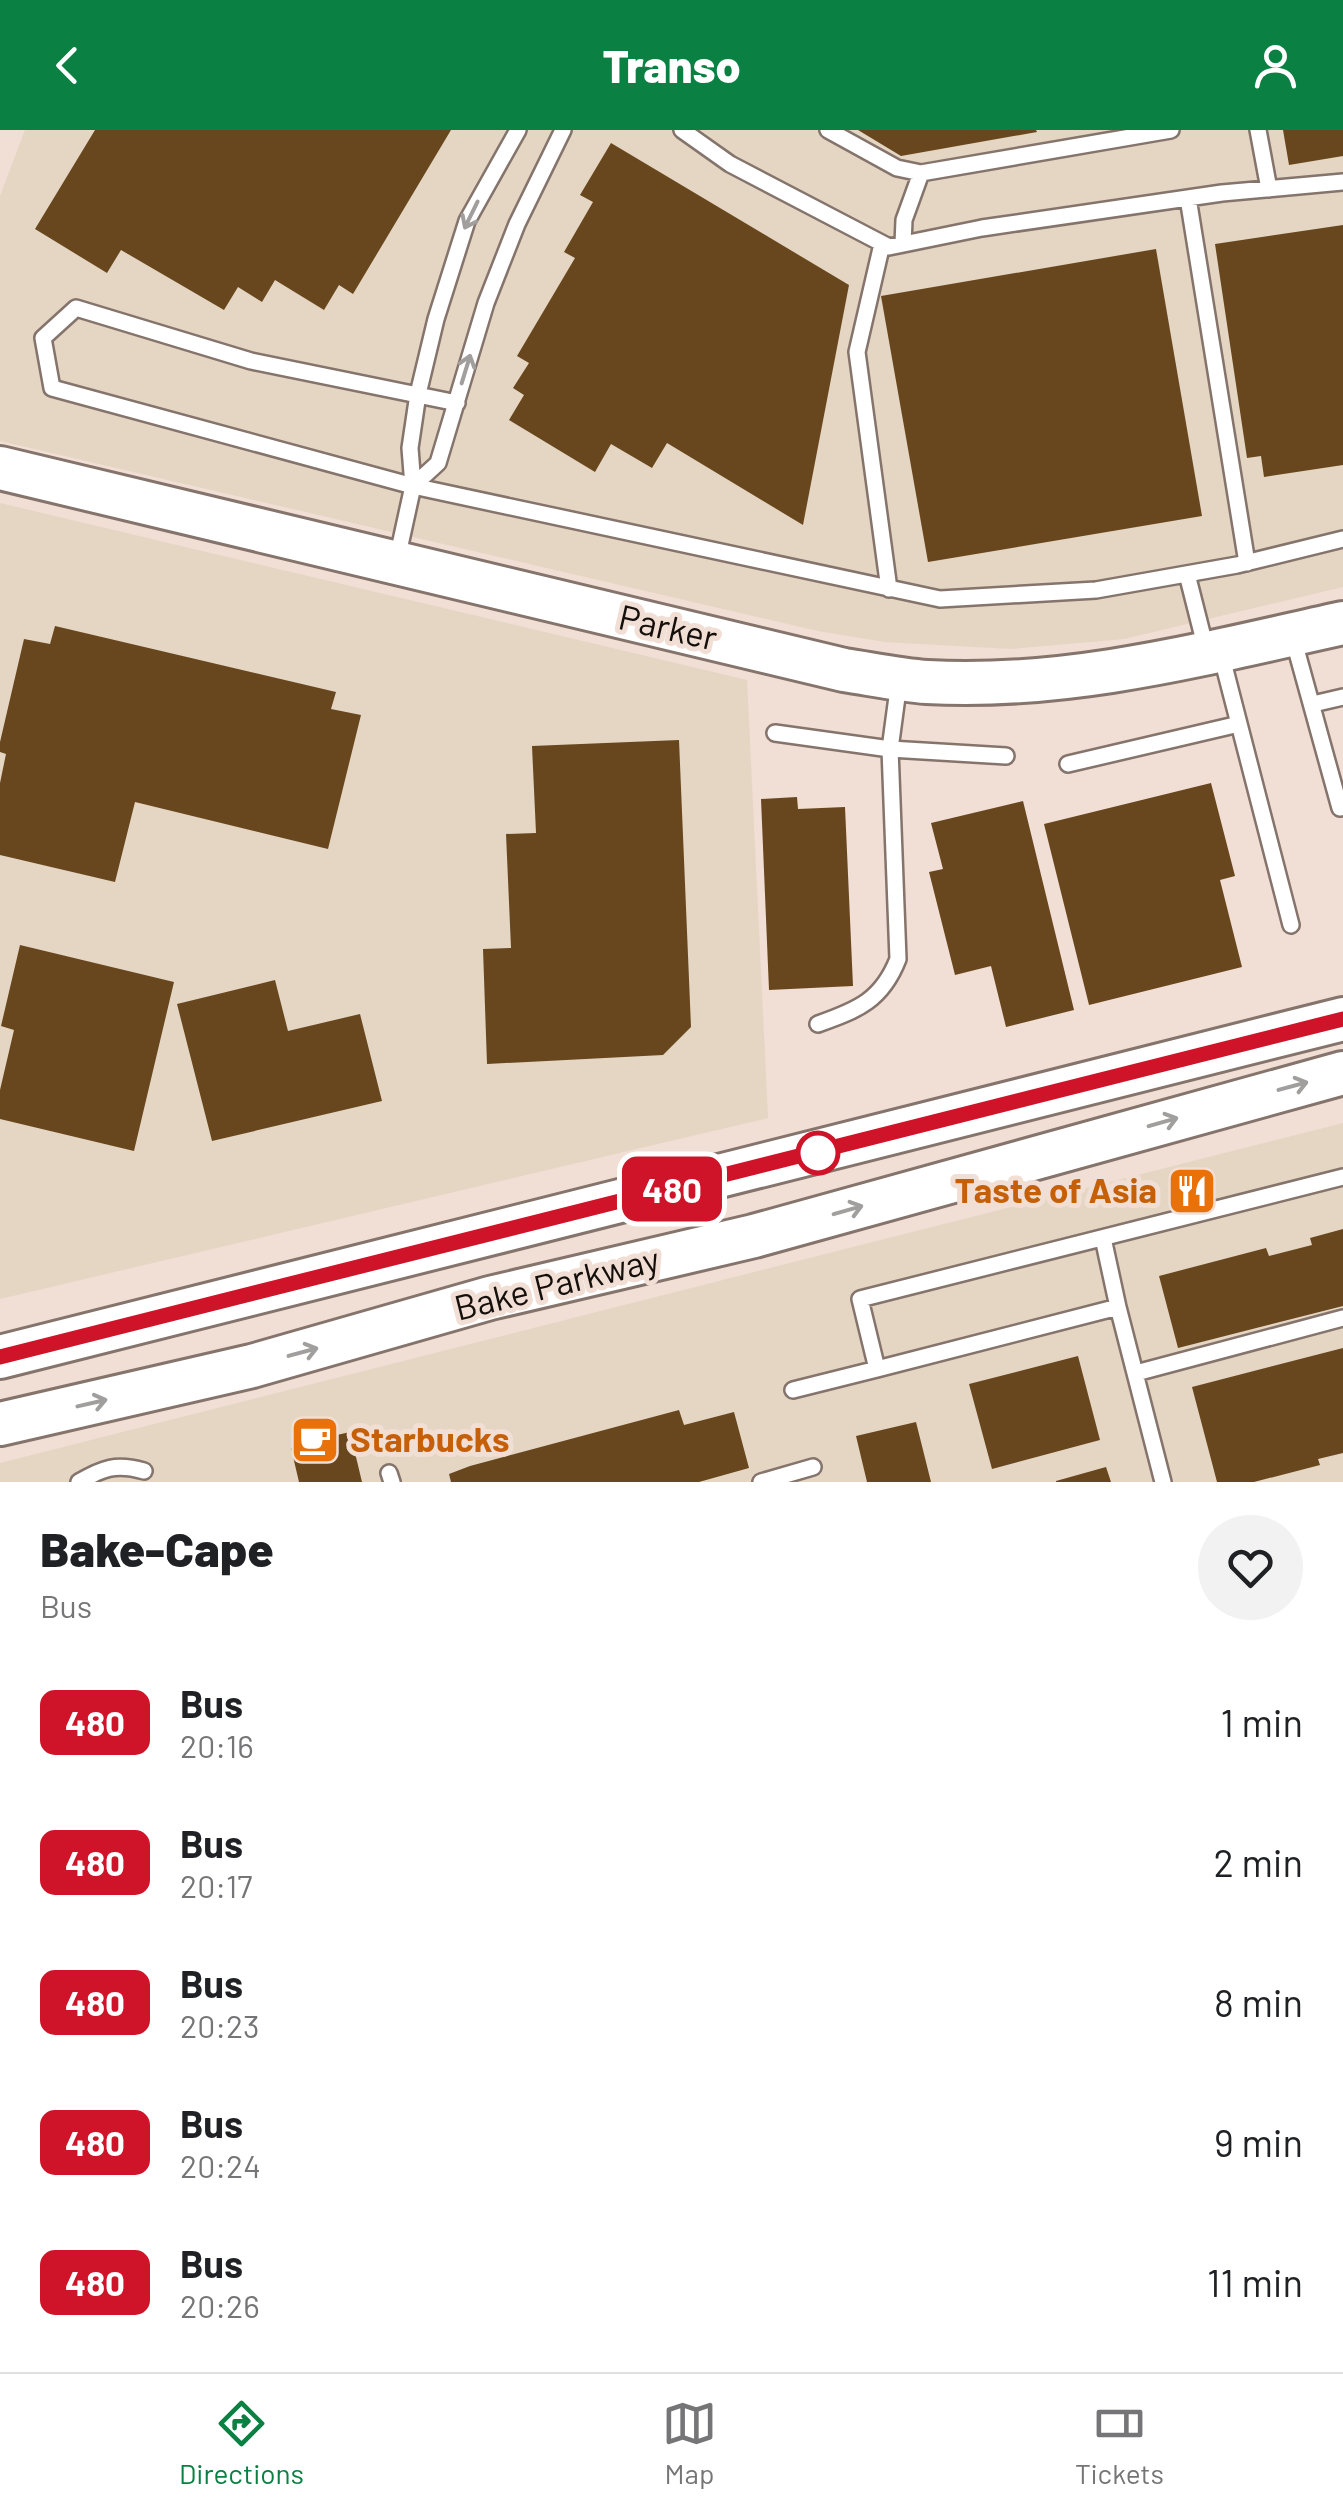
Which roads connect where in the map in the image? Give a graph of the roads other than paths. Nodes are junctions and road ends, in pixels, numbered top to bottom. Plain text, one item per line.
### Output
1 (518, 130) edge
2 (563, 130) edge
3 (682, 130) edge
4 (828, 130) edge
5 (1171, 130) edge
6 (1258, 130) edge
7 (920, 173) junction
8 (1343, 182) edge
9 (1269, 189) junction
10 (1188, 198) junction
11 (882, 244) junction
12 (904, 244) junction
13 (418, 394) junction
14 (457, 403) junction
15 (0, 468) edge
16 (413, 486) junction
17 (1343, 539) edge
18 (1247, 562) junction
19 (396, 563) junction
20 (1186, 574) junction
21 (888, 589) junction
22 (1343, 624) edge
23 (1292, 635) junction
24 (1214, 652) junction
25 (899, 678) junction
26 (1343, 697) edge
27 (1312, 704) junction
28 (1239, 724) junction
29 (774, 733) dead end
30 (890, 750) junction
31 (1006, 756) dead end
32 (1068, 764) dead end
33 (1340, 808) dead end
34 (1291, 925) dead end
35 (1343, 1019) edge
36 (818, 1024) dead end
37 (1343, 1073) edge
38 (1343, 1177) edge
39 (1103, 1238) junction
40 (1118, 1307) junction
41 (1343, 1318) edge
42 (0, 1357) edge
43 (877, 1369) junction
44 (1136, 1373) junction
45 (794, 1390) dead end
46 (0, 1424) edge
47 (812, 1467) dead end
48 (144, 1471) dead end
49 (79, 1482) edge
50 (761, 1482) edge
51 (1163, 1482) edge

1 -> 13 lane
14 -> 2 lane
3 - 11 lane
4 - 7 lane
5 - 7 lane
6 - 9 lane
7 - 12 lane
8 - 9 lane
9 - 10 lane
10 - 12 lane
10 - 18 lane
11 - 12 lane
11 - 21 lane
13 - 14 lane
13 - 16 lane
13 - 16 lane
14 - 16 lane
15 - 19 main road, Parker
16 - 19 lane
16 - 21 lane
17 - 18 lane
18 - 20 lane
19 - 25 main road, Parker
20 - 21 lane
20 - 24 lane
22 - 23 main road, Parker
23 - 24 main road, Parker
23 - 27 lane
24 - 25 main road, Parker
24 - 28 lane
25 - 30 lane
26 - 27 lane
27 - 33 lane
28 - 32 lane
28 - 34 lane
29 - 30 lane
30 - 31 lane
30 - 36 lane
35 - 42 main road, Bake Parkway
46 -> 37 main road, Bake Parkway
38 - 39 lane
39 - 40 lane
39 - 43 lane
40 - 43 lane
40 - 44 lane
41 - 44 lane
43 - 45 lane
44 - 51 lane
47 - 50 lane
48 - 49 lane

